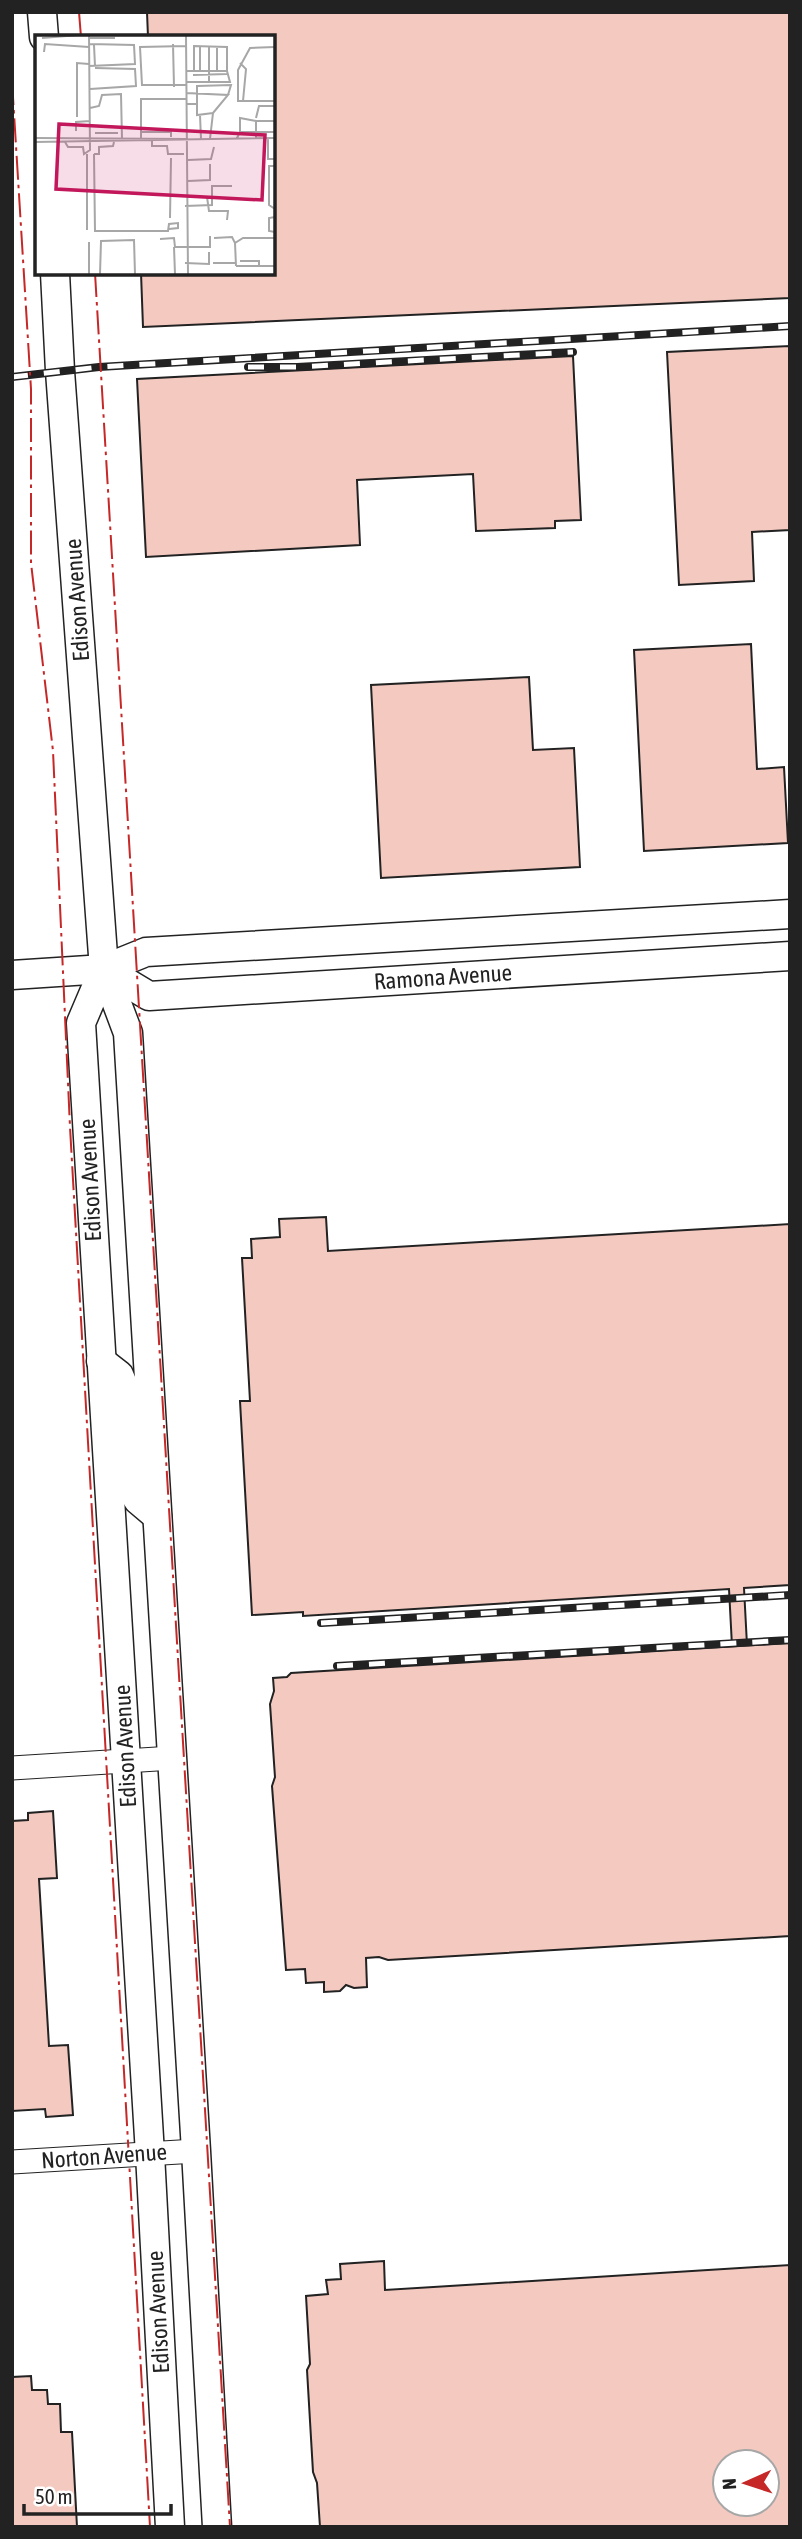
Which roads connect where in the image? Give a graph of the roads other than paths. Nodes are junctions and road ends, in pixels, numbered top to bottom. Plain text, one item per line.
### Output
1 (42, 12) edge
2 (44, 35) edge
3 (55, 275) edge
4 (790, 914) edge
5 (790, 956) edge
6 (104, 969) junction
7 (12, 975) edge
8 (101, 1361) junction
9 (157, 1516) junction
10 (173, 1758) junction
11 (126, 1762) junction
12 (12, 1768) edge
13 (196, 2151) junction
14 (150, 2154) junction
15 (12, 2162) edge
16 (170, 2527) edge
17 (217, 2527) edge

1 - 2 main road
3 - 6 main road, Edison Avenue
4 - 6 main road, Ramona Avenue
5 - 6 main road, Ramona Avenue
6 - 7 main road, Ramona Avenue
6 - 8 main road, Edison Avenue
6 - 9 main road, Edison Avenue
8 - 9 main road
8 - 11 main road, Edison Avenue
9 - 10 main road, Edison Avenue
10 - 11 street
10 - 13 main road, Edison Avenue
11 - 12 street
11 - 14 main road, Edison Avenue
13 - 14 street, Norton Avenue
13 - 17 main road, Edison Avenue
14 - 15 street, Norton Avenue
14 - 16 main road, Edison Avenue

